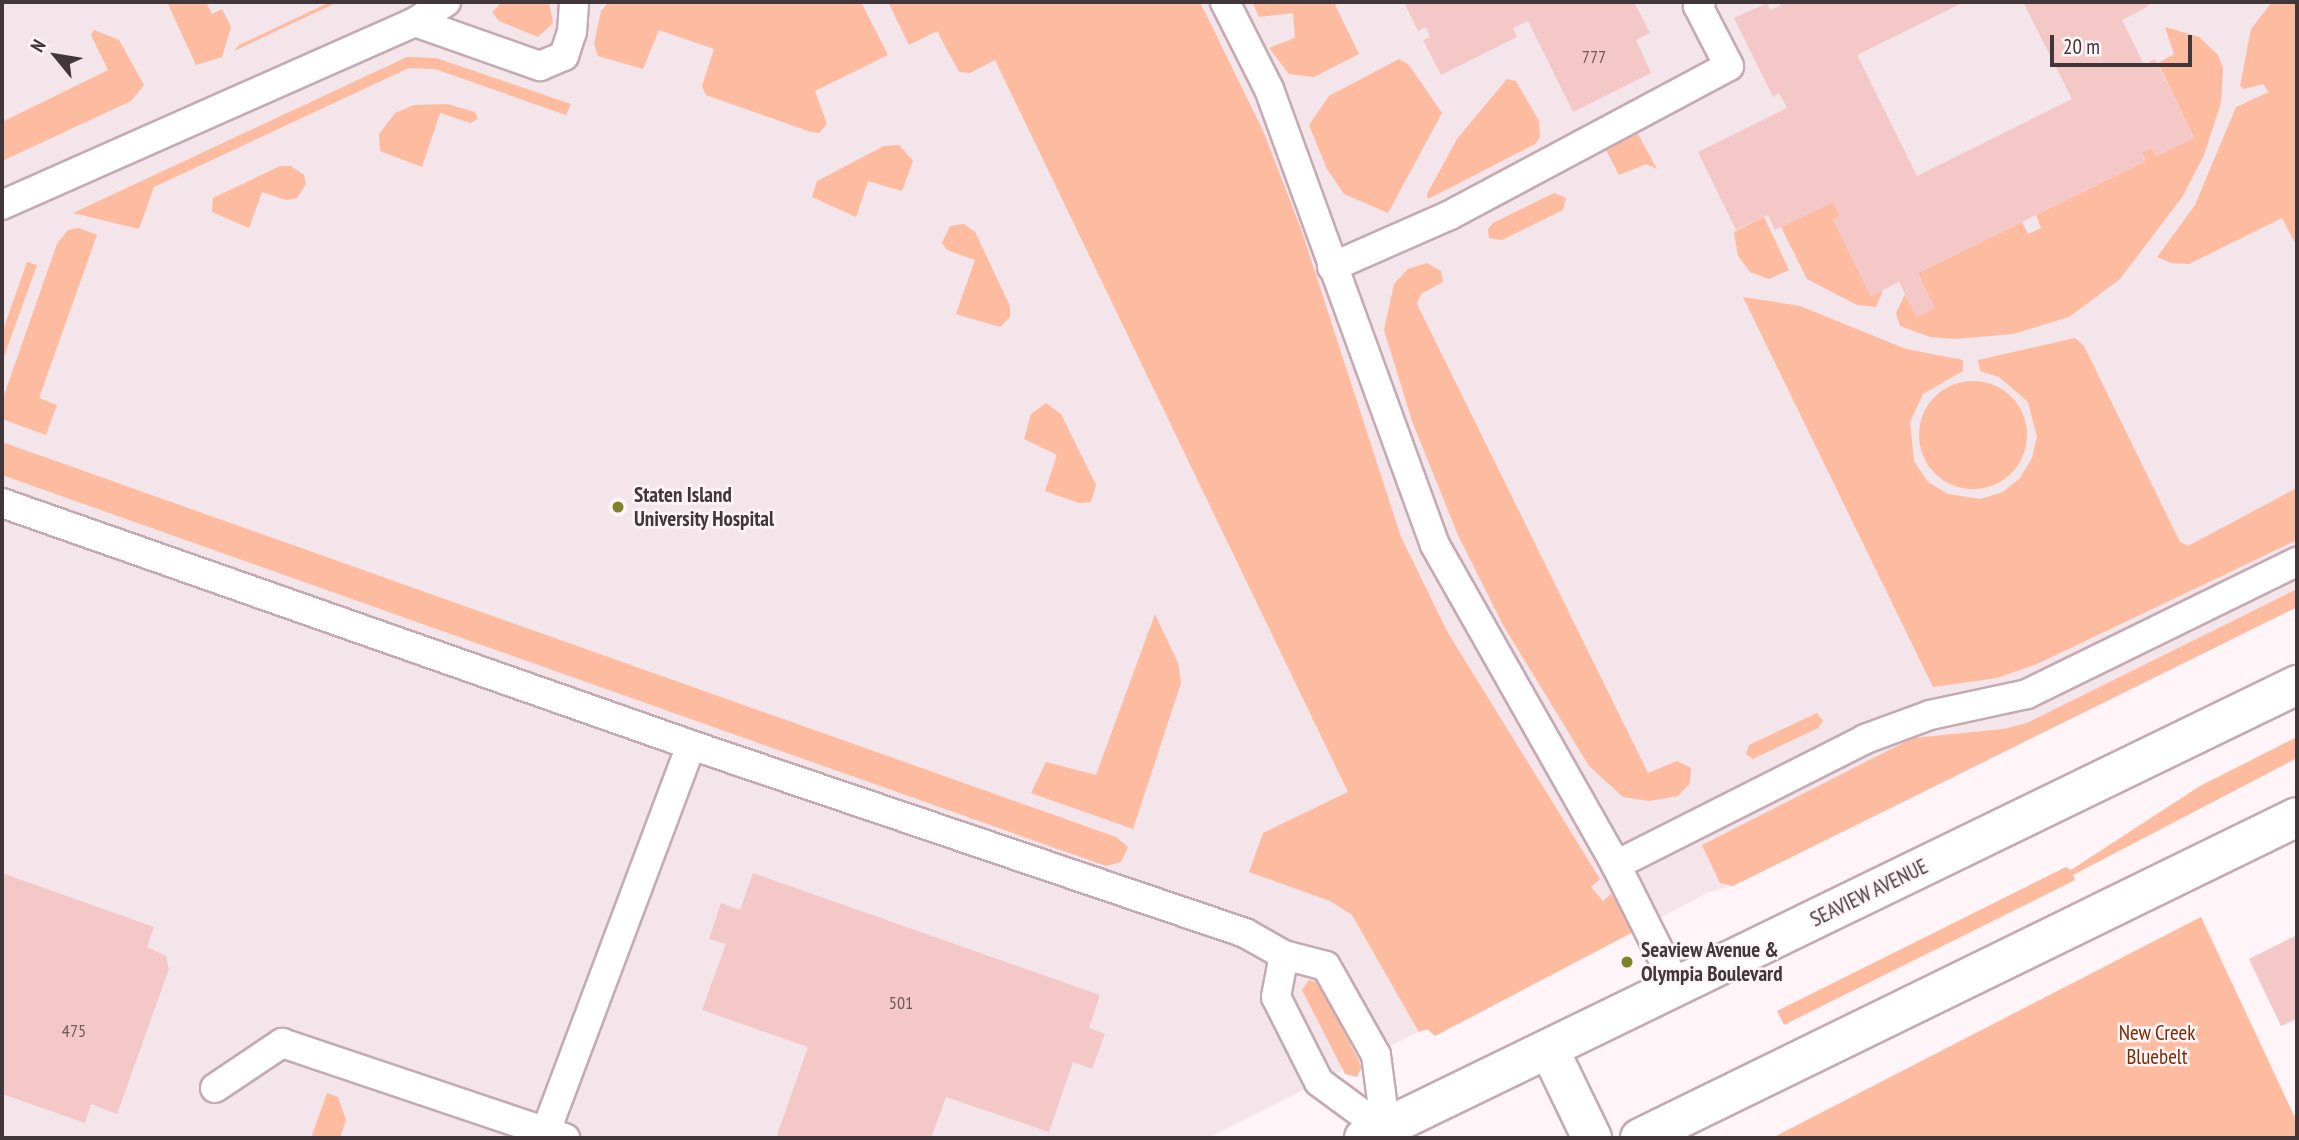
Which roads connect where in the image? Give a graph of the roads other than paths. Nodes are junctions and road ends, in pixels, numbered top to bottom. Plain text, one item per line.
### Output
1 (446, 2) edge
2 (574, 2) edge
3 (1224, 2) edge
4 (1701, 2) edge
5 (415, 22) junction
6 (2, 205) edge
7 (1332, 267) junction
8 (2, 503) edge
9 (2297, 562) edge
10 (2297, 685) edge
11 (691, 745) junction
12 (2297, 817) edge
13 (1616, 865) junction
14 (1284, 955) junction
15 (1676, 987) junction
16 (1549, 1049) junction
17 (215, 1088) dead end
18 (555, 1134) edge
19 (1378, 1135) edge
20 (1592, 1138) edge
21 (1640, 1138) edge

1 - 5 lane
2 - 5 lane
3 - 7 lane
4 - 7 lane
5 - 6 lane
7 - 13 lane
8 - 11 lane
9 - 13 lane
10 - 15 street, SEAVIEW AVENUE
11 - 14 lane
11 - 18 lane
12 - 21 street
13 - 15 lane
14 - 19 lane
14 - 19 lane
15 - 16 street, SEAVIEW AVENUE
16 - 19 street, SEAVIEW AVENUE
16 - 20 street
17 - 18 lane

